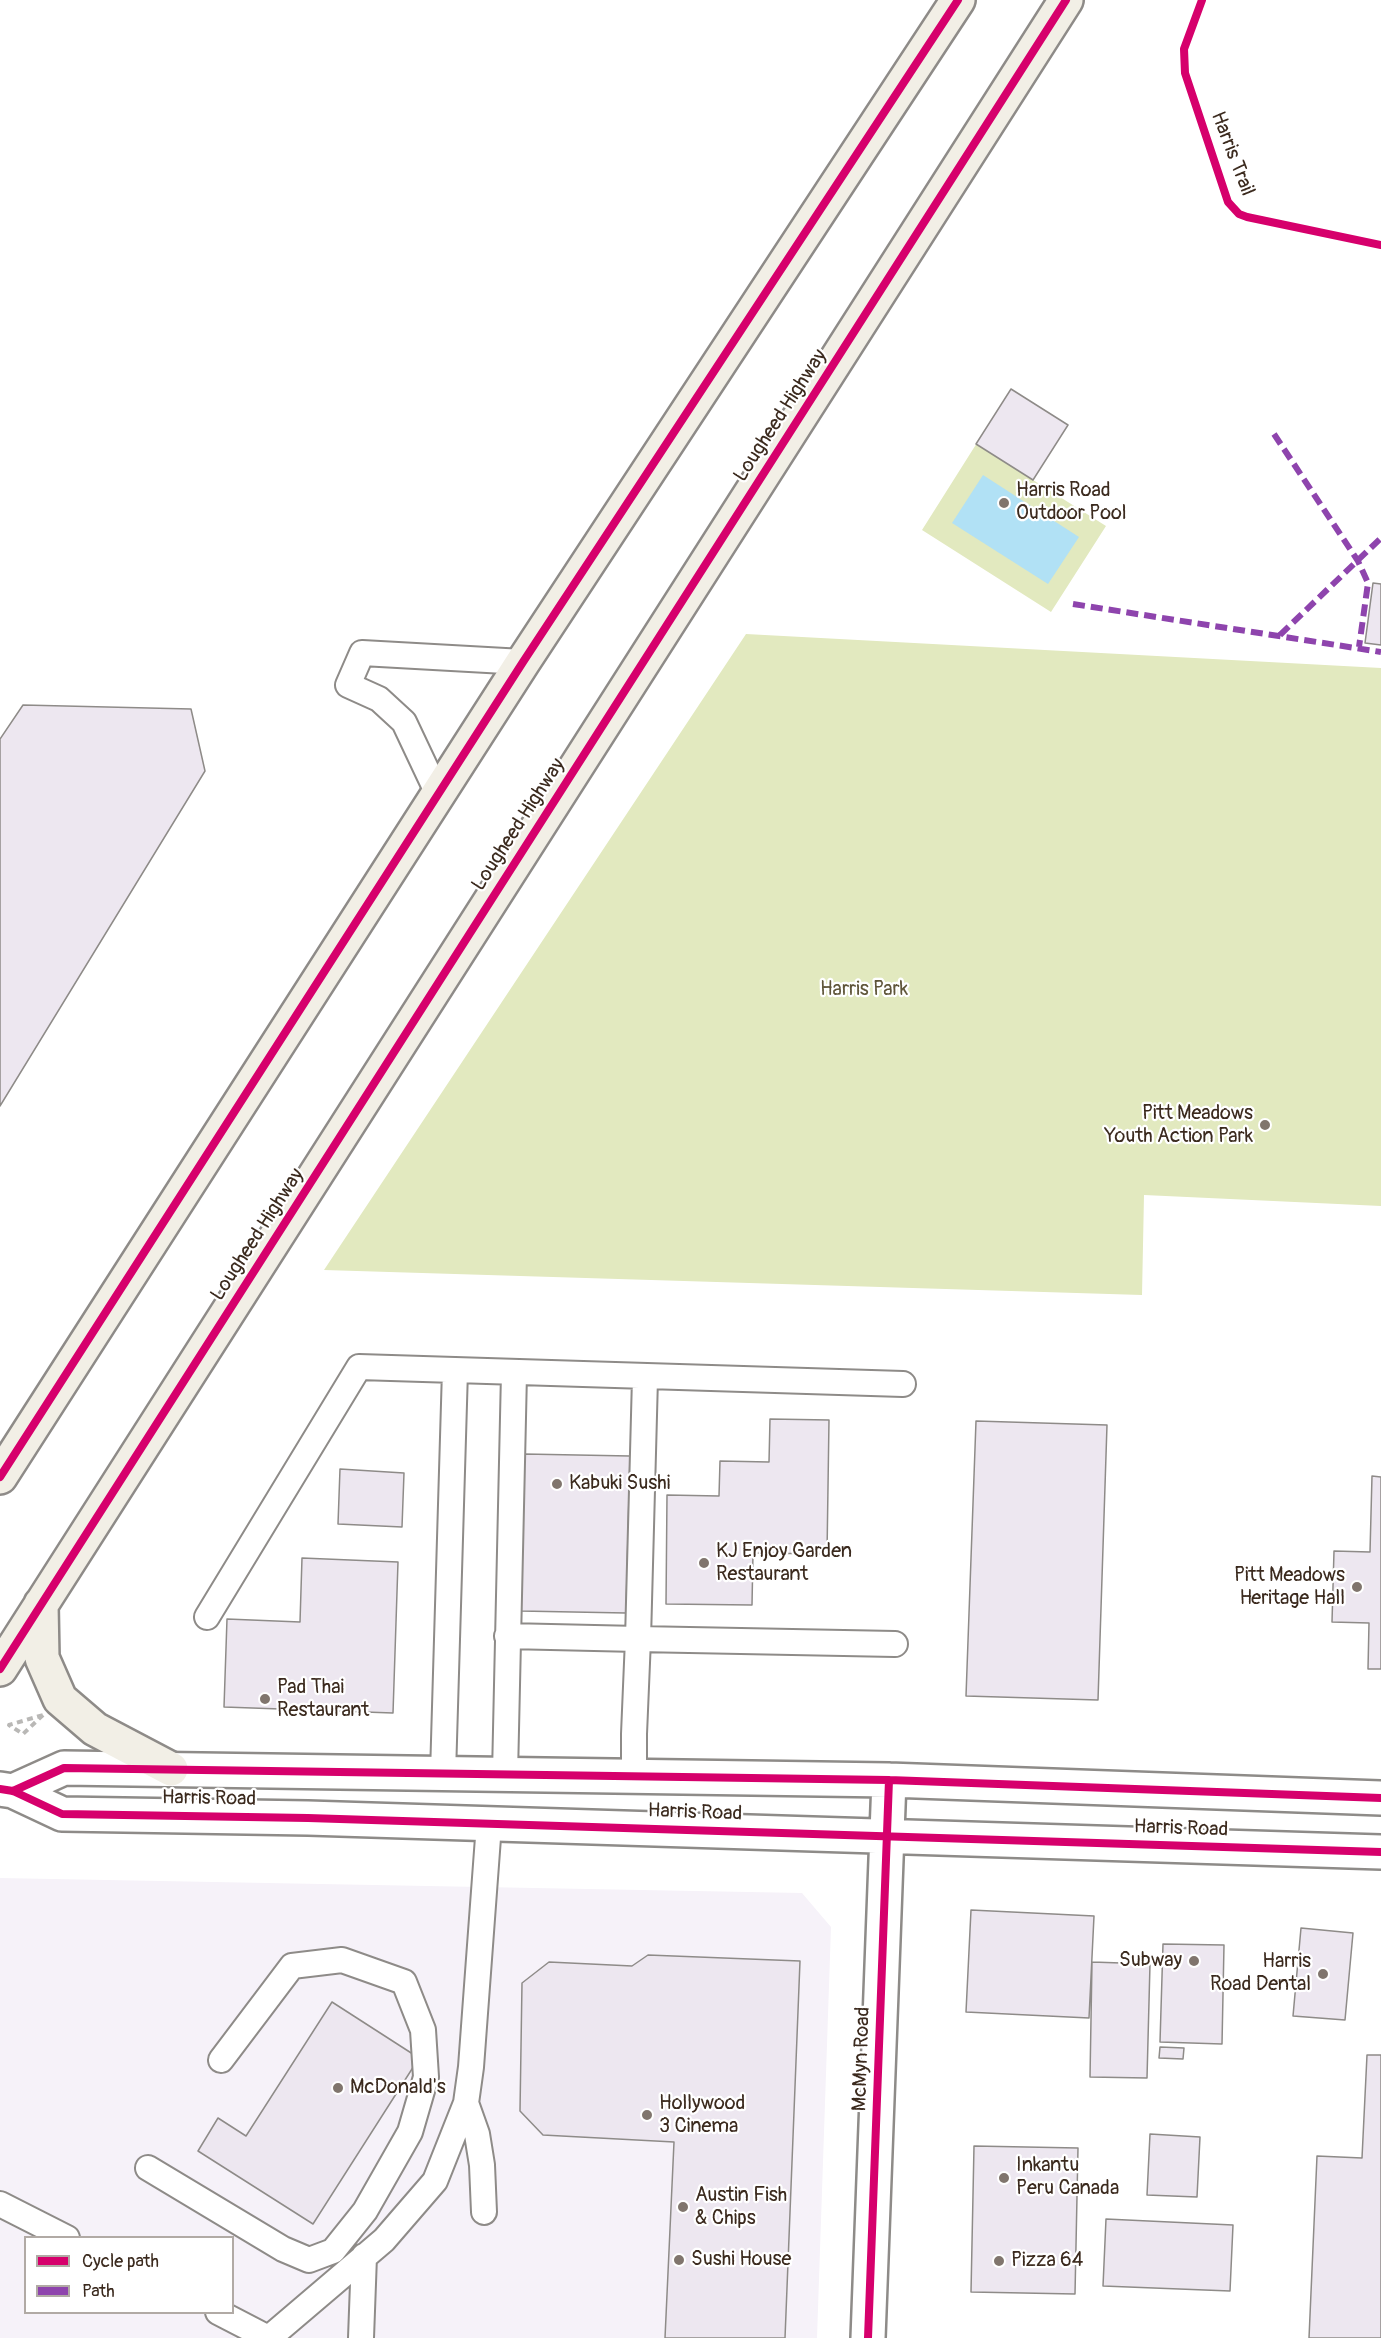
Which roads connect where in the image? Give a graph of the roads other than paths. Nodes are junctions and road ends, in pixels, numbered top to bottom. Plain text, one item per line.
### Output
1 (958, 0) edge
2 (1066, 0) edge
3 (523, 662) junction
4 (438, 794) junction
5 (454, 1371) junction
6 (514, 1374) junction
7 (645, 1378) junction
8 (903, 1384) dead end
9 (0, 1477) edge
10 (41, 1604) junction
11 (207, 1617) dead end
12 (507, 1636) junction
13 (638, 1639) junction
14 (895, 1644) dead end
15 (0, 1669) edge
16 (171, 1769) junction
17 (442, 1774) junction
18 (505, 1774) junction
19 (634, 1777) junction
20 (888, 1780) junction
21 (7, 1790) edge
22 (1381, 1798) edge
23 (489, 1824) junction
24 (887, 1836) junction
25 (1381, 1852) edge
26 (221, 2060) dead end
27 (466, 2103) junction
28 (148, 2168) dead end
29 (0, 2204) edge
30 (484, 2212) dead end
31 (63, 2236) edge
32 (364, 2256) junction
33 (220, 2314) edge
34 (269, 2338) edge
35 (361, 2338) edge
36 (868, 2338) edge

1 - 3 highway
2 - 10 highway, Lougheed Highway
3 - 4 highway
3 - 4 lane
4 - 9 highway
5 - 6 lane
5 - 11 lane
5 - 17 lane
6 - 7 lane
6 - 12 lane
7 - 8 lane
7 - 13 lane
10 - 15 highway, Lougheed Highway
10 - 16 highway
12 - 13 lane
12 - 18 lane
13 - 14 lane
13 - 19 lane
16 - 17 main road, Harris Road
16 - 21 main road, Harris Road
17 - 18 main road, Harris Road
18 - 19 main road, Harris Road
19 - 20 main road, Harris Road
20 - 22 main road, Harris Road
20 - 24 main road, McMyn Road
21 - 23 main road, Harris Road
23 - 24 main road, Harris Road
23 - 27 lane
24 - 25 main road, Harris Road
24 - 36 main road, McMyn Road
26 - 28 lane
27 - 30 lane
27 - 32 lane
29 - 31 lane
32 - 34 lane
32 - 35 lane
33 - 34 lane

